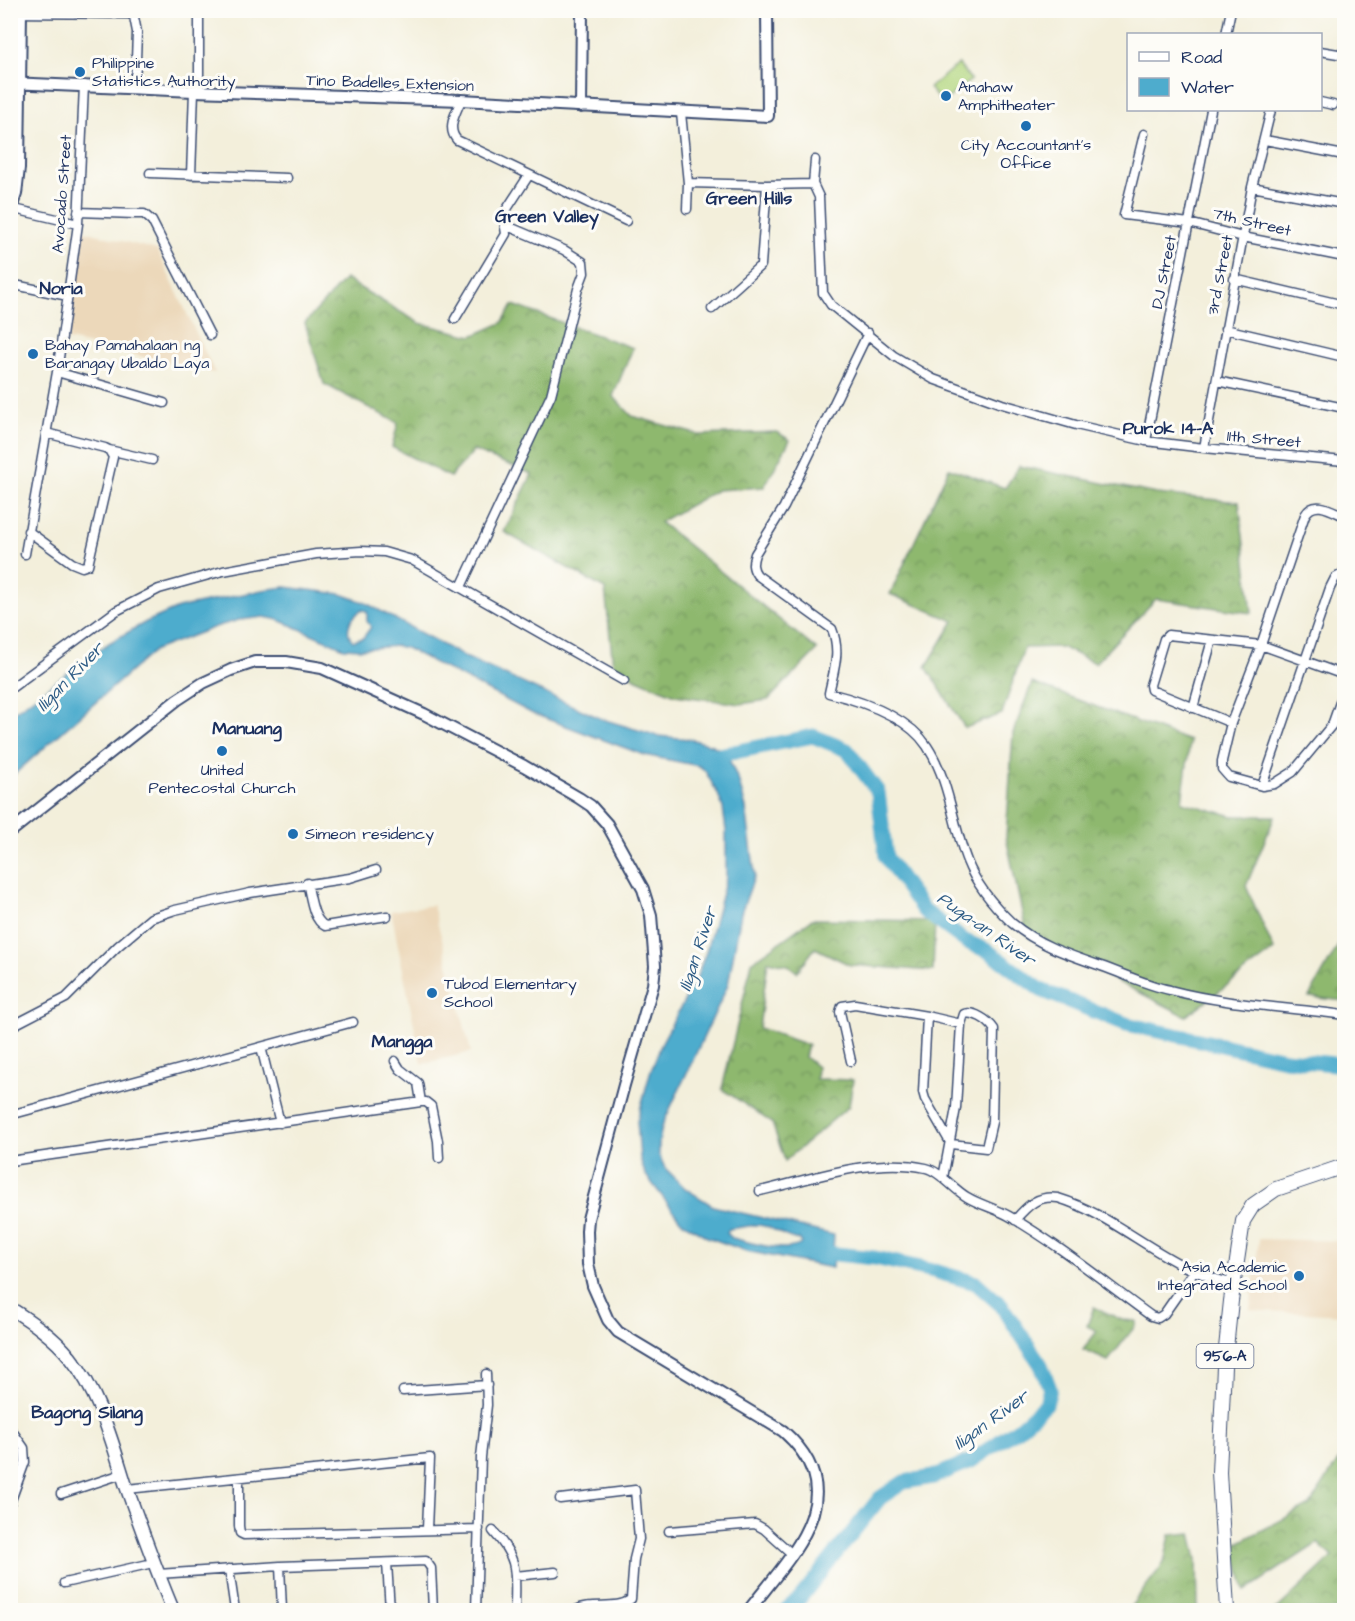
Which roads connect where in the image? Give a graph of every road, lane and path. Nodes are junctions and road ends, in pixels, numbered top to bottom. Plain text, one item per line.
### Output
1 (199, 10) edge
2 (582, 10) edge
3 (767, 10) edge
4 (1231, 10) edge
5 (17, 12) edge
6 (1226, 33) edge
7 (1322, 51) edge
8 (1344, 55) edge
9 (14, 83) edge
10 (84, 85) junction
11 (135, 88) junction
12 (197, 92) junction
13 (461, 100) junction
14 (1322, 102) edge
15 (1333, 105) dead end
16 (580, 107) junction
17 (1211, 111) edge
18 (1271, 111) edge
19 (681, 113) junction
20 (1144, 134) dead end
21 (1265, 140) junction
22 (1344, 155) edge
23 (814, 160) dead end
24 (150, 173) dead end
25 (191, 175) junction
26 (529, 176) junction
27 (286, 178) dead end
28 (688, 183) junction
29 (813, 184) junction
30 (766, 185) junction
31 (1252, 187) junction
32 (1344, 204) edge
33 (11, 209) edge
34 (687, 209) dead end
35 (78, 212) junction
36 (626, 221) dead end
37 (1189, 223) junction
38 (78, 224) junction
39 (505, 225) junction
40 (1243, 237) junction
41 (1344, 257) edge
42 (1234, 279) junction
43 (10, 284) edge
44 (68, 296) junction
45 (1344, 305) edge
46 (712, 309) dead end
47 (455, 319) dead end
48 (1225, 329) junction
49 (868, 333) junction
50 (210, 335) dead end
51 (1344, 357) edge
52 (57, 372) junction
53 (1217, 381) junction
54 (164, 403) dead end
55 (1344, 408) edge
56 (46, 433) junction
57 (1146, 441) junction
58 (1204, 448) junction
59 (109, 450) junction
60 (152, 460) dead end
61 (1344, 461) edge
62 (1344, 516) edge
63 (28, 531) junction
64 (25, 554) dead end
65 (1344, 573) edge
66 (462, 587) junction
67 (1212, 640) junction
68 (1261, 645) junction
69 (1304, 660) junction
70 (1344, 675) edge
71 (624, 681) dead end
72 (10, 689) edge
73 (1344, 690) edge
74 (1193, 708) junction
75 (1231, 723) junction
76 (1262, 786) junction
77 (10, 832) edge
78 (376, 870) dead end
79 (307, 884) junction
80 (387, 916) dead end
81 (1344, 1015) edge
82 (927, 1016) junction
83 (353, 1022) dead end
84 (961, 1024) junction
85 (10, 1027) edge
86 (261, 1047) junction
87 (395, 1061) dead end
88 (851, 1061) dead end
89 (421, 1102) junction
90 (10, 1115) edge
91 (280, 1123) junction
92 (951, 1144) junction
93 (439, 1158) dead end
94 (10, 1161) edge
95 (1344, 1166) edge
96 (943, 1178) junction
97 (760, 1191) dead end
98 (1015, 1220) junction
99 (1194, 1271) junction
100 (1233, 1283) junction
101 (10, 1308) edge
102 (486, 1374) dead end
103 (487, 1385) junction
104 (403, 1391) dead end
105 (10, 1428) edge
106 (122, 1474) junction
107 (239, 1478) junction
108 (127, 1489) junction
109 (61, 1494) dead end
110 (560, 1499) dead end
111 (11, 1501) edge
112 (427, 1529) junction
113 (479, 1529) junction
114 (493, 1531) dead end
115 (669, 1531) dead end
116 (792, 1554) junction
117 (387, 1563) junction
118 (280, 1566) junction
119 (155, 1569) junction
120 (229, 1569) junction
121 (555, 1572) dead end
122 (514, 1576) junction
123 (64, 1583) dead end
124 (173, 1611) edge
125 (235, 1611) edge
126 (282, 1611) edge
127 (390, 1611) edge
128 (433, 1611) edge
129 (476, 1611) edge
130 (515, 1611) edge
131 (576, 1611) edge
132 (749, 1611) edge
133 (1227, 1611) edge

1 - 12 street
2 - 16 street
3 - 19 street, Tino Badelles Extension
4 - 6 street
5 - 9 street
5 - 11 street
7 - 8 street
9 - 10 street, Tino Badelles Extension
9 - 33 street
10 - 11 street, Tino Badelles Extension
10 - 35 street, Avocado Street
11 - 12 street, Tino Badelles Extension
12 - 13 street, Tino Badelles Extension
12 - 25 street
13 - 16 street, Tino Badelles Extension
13 - 26 street
14 - 15 street
16 - 19 street, Tino Badelles Extension
17 - 37 street, DJ Street
18 - 21 street, 3rd Street
19 - 28 street
20 - 37 street, 7th Street
21 - 22 street
21 - 31 street, 3rd Street
23 - 29 street, 11th Street
24 - 25 street
25 - 27 street
26 - 36 street
26 - 39 street
28 - 30 street
28 - 34 street
29 - 30 street
29 - 49 street, 11th Street
30 - 46 street
31 - 32 street
31 - 40 street, 3rd Street
33 - 38 street
35 - 38 street, Avocado Street
35 - 50 street
37 - 40 street, 7th Street
37 - 57 street, DJ Street
38 - 44 street, Avocado Street
39 - 47 street
39 - 66 street
40 - 41 street, 7th Street
40 - 42 street, 3rd Street
42 - 45 street
42 - 48 street, 3rd Street
43 - 44 street
44 - 52 street, Avocado Street
48 - 51 street
48 - 53 street, 3rd Street
49 - 57 street, 11th Street
49 - 81 street
52 - 54 street
52 - 56 street, Avocado Street
53 - 55 street
53 - 58 street, 3rd Street
56 - 59 street
56 - 63 street, Avocado Street
57 - 58 street, 11th Street
58 - 61 street, 11th Street
59 - 60 street
59 - 63 street
62 - 68 street
63 - 64 street, Avocado Street
65 - 69 street
66 - 71 street
66 - 72 street
67 - 68 street
67 - 74 street
67 - 74 street
68 - 69 street
68 - 75 street
69 - 70 street
69 - 76 street
73 - 76 street
74 - 75 street
75 - 76 street
77 - 116 street
78 - 79 street
79 - 80 street
79 - 85 street
82 - 84 street
82 - 88 street
82 - 92 street
83 - 86 street
84 - 92 street
84 - 92 street
86 - 90 street
86 - 91 street
87 - 89 street
89 - 91 street
89 - 93 street
91 - 94 street
92 - 96 street
95 - 100 main road, 956-A
96 - 97 street
96 - 98 street
98 - 99 street
98 - 99 street
99 - 100 street
100 - 133 main road, 956-A
101 - 106 main road
102 - 103 street
103 - 104 street
103 - 113 street
105 - 111 street
106 - 108 main road
106 - 109 street
107 - 108 street
107 - 112 street
107 - 112 street
108 - 119 main road
110 - 131 street
112 - 113 street
113 - 129 street
114 - 122 street
115 - 116 street
116 - 132 street
117 - 118 street
117 - 127 street
117 - 128 street
118 - 120 street
118 - 126 street
119 - 120 street
119 - 123 street
119 - 124 main road
120 - 125 street
121 - 122 street
122 - 130 street

